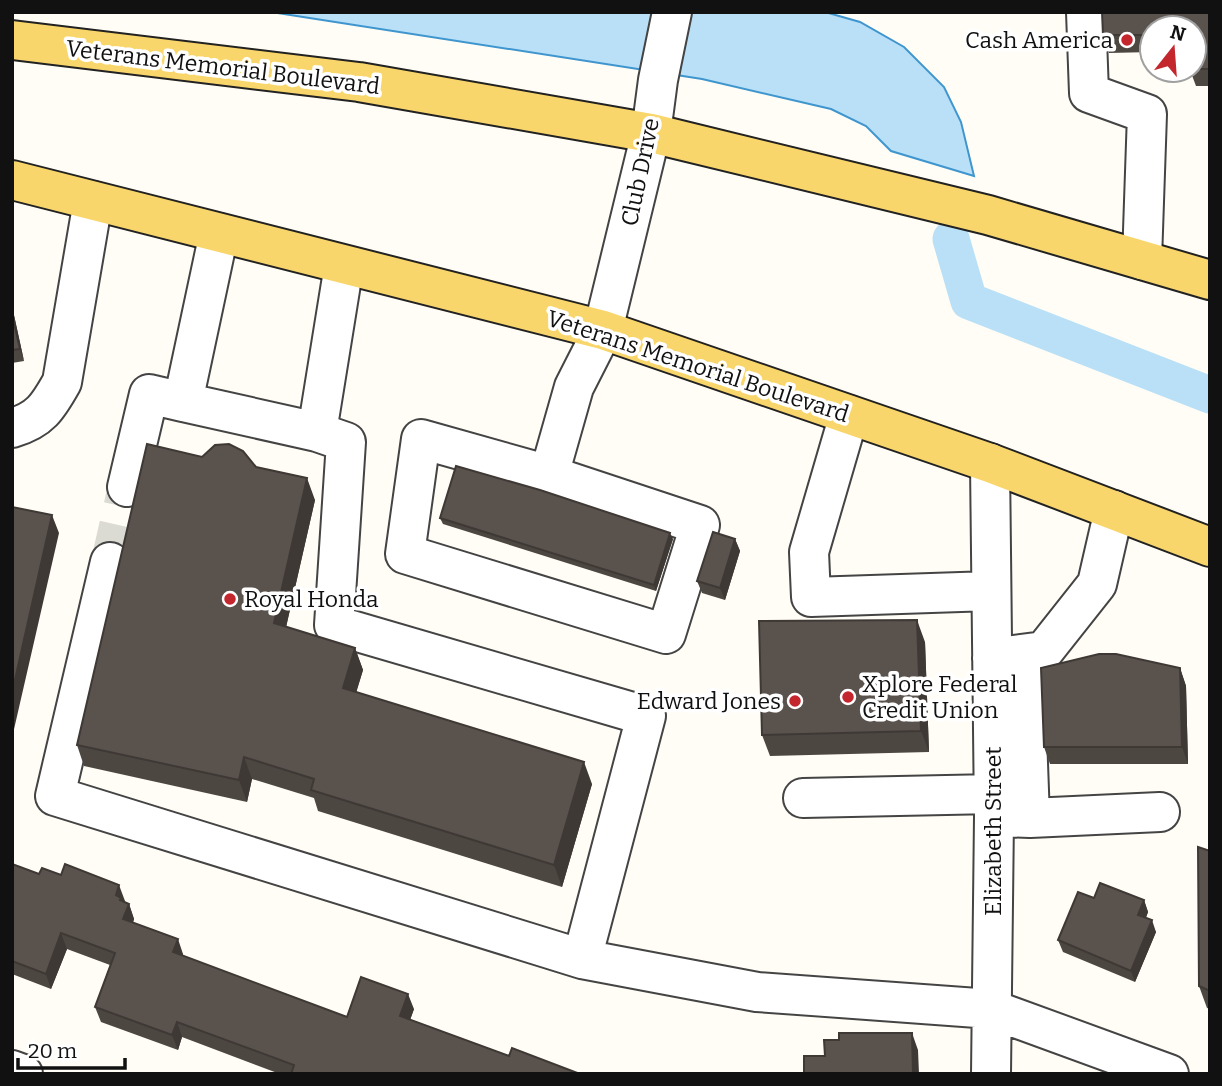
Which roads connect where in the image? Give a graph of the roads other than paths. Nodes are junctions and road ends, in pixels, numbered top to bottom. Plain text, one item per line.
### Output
1 (672, 12) edge
2 (1086, 12) edge
3 (12, 40) edge
4 (652, 133) junction
5 (12, 180) edge
6 (93, 201) junction
7 (219, 233) junction
8 (1142, 260) junction
9 (344, 265) junction
10 (1210, 280) edge
11 (603, 330) junction
12 (183, 402) junction
13 (849, 415) junction
14 (12, 428) edge
15 (317, 432) junction
16 (990, 463) junction
17 (549, 475) junction
18 (127, 487) tunnel mouth
19 (1114, 510) junction
20 (1210, 547) edge
21 (110, 562) tunnel mouth
22 (991, 591) junction
23 (1008, 656) junction
24 (803, 798) dead end
25 (1006, 810) junction
26 (1160, 812) dead end
27 (582, 960) junction
28 (991, 1009) junction
29 (12, 1070) edge
30 (23, 1074) edge
31 (991, 1074) edge
32 (1170, 1074) edge

1 - 4 street, Club Drive
2 - 8 street
3 - 4 main road, Veterans Memorial Boulevard
4 - 8 main road, Veterans Memorial Boulevard
4 - 11 street, Club Drive
5 - 6 main road, Veterans Memorial Boulevard
6 - 7 main road, Veterans Memorial Boulevard
6 - 14 street
7 - 9 main road, Veterans Memorial Boulevard
7 - 12 street
8 - 10 main road, Veterans Memorial Boulevard
9 - 11 main road, Veterans Memorial Boulevard
9 - 15 street
11 - 13 main road, Veterans Memorial Boulevard
11 - 17 street, Club Drive
12 - 15 street
12 - 18 street
13 - 16 main road, Veterans Memorial Boulevard
13 - 22 street
15 - 27 street
16 - 19 main road, Veterans Memorial Boulevard
16 - 22 street, Elizabeth Street
17 - 17 street
19 - 20 main road, Veterans Memorial Boulevard
19 - 23 street
21 - 27 street
22 - 23 street, Elizabeth Street
23 - 25 street, Elizabeth Street
24 - 25 street
25 - 26 street
25 - 28 street, Elizabeth Street
27 - 28 street
28 - 31 street, Elizabeth Street
28 - 32 street
29 - 30 street

